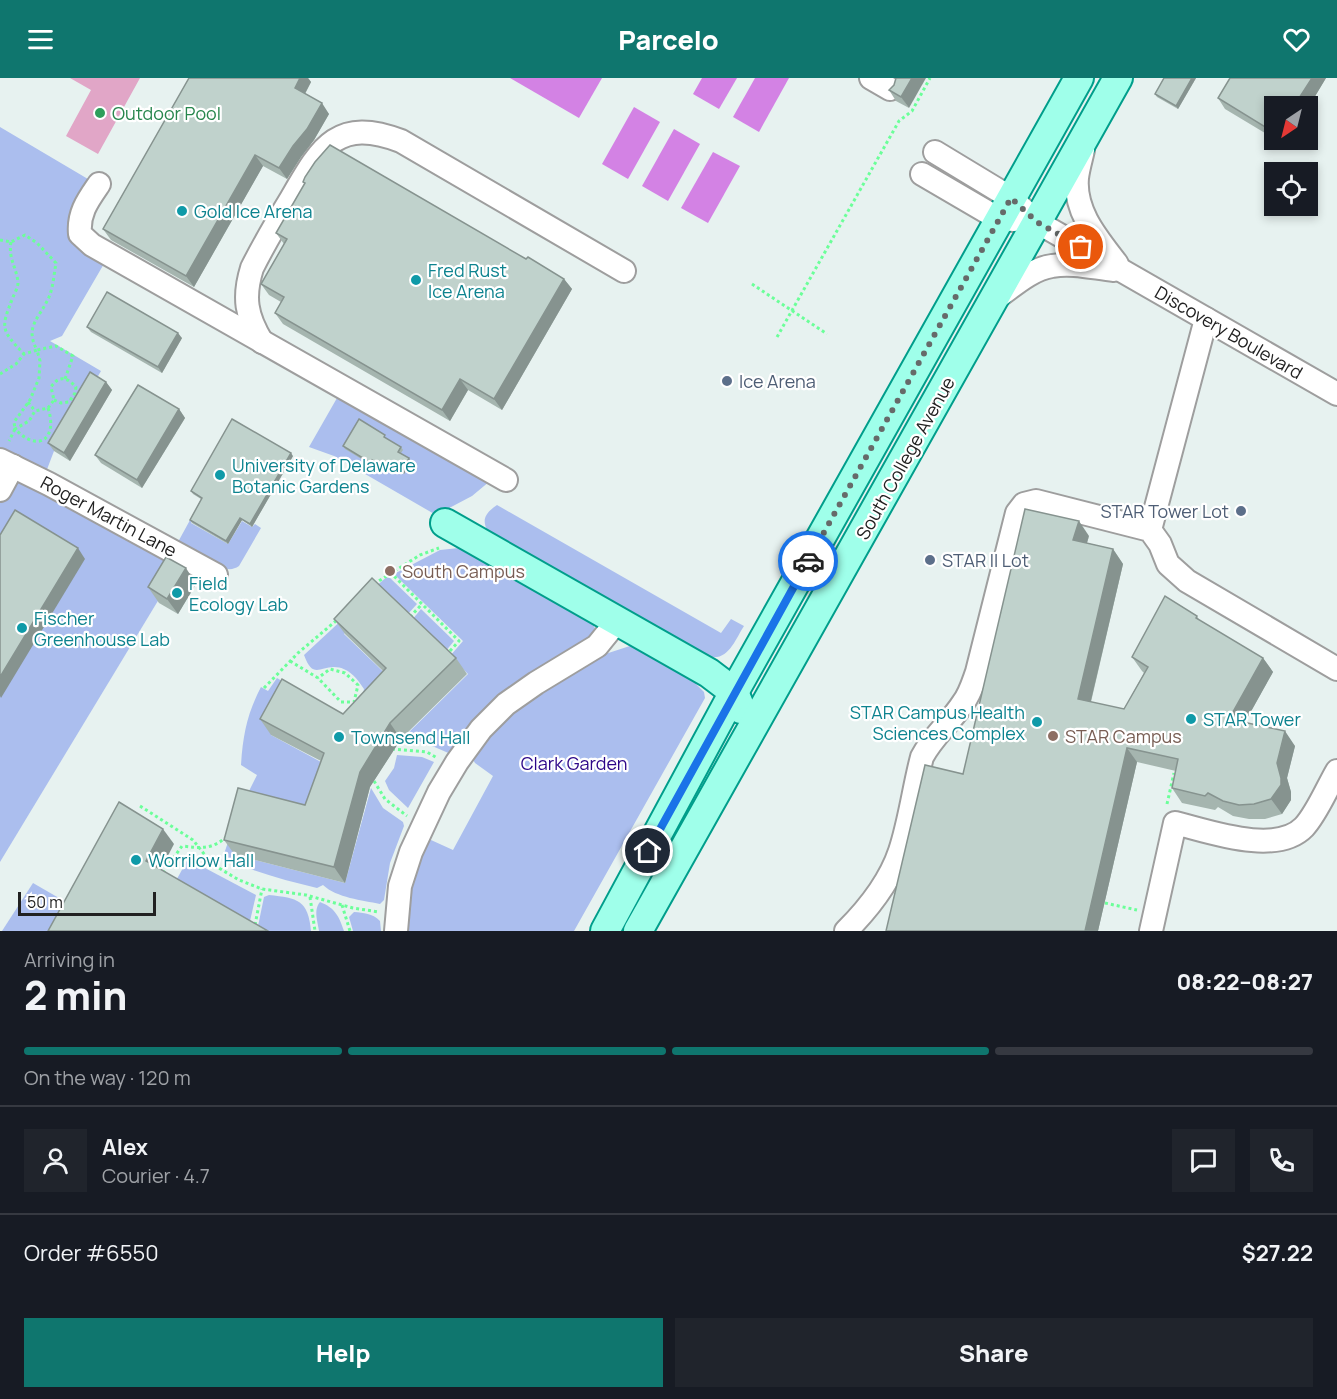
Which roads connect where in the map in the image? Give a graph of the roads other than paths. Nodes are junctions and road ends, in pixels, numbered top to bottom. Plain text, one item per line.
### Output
1 (871, 78) edge
2 (1079, 78) edge
3 (1118, 78) edge
4 (890, 89) edge
5 (1086, 135) junction
6 (935, 152) dead end
7 (922, 174) dead end
8 (99, 184) dead end
9 (1005, 209) junction
10 (1037, 222) junction
11 (624, 271) dead end
12 (1122, 271) junction
13 (992, 301) junction
14 (1206, 319) junction
15 (262, 342) junction
16 (1337, 394) edge
17 (7, 463) edge
18 (506, 480) dead end
19 (0, 490) edge
20 (1149, 530) junction
21 (445, 534) road end
22 (216, 575) dead end
23 (618, 620) junction
24 (1337, 669) edge
25 (734, 692) junction
26 (750, 733) junction
27 (1337, 771) edge
28 (1146, 921) edge
29 (641, 929) edge
30 (396, 931) edge
31 (605, 931) edge
32 (846, 931) edge

1 - 4 street
2 - 9 main road, South College Avenue
3 - 5 main road, South College Avenue
5 - 10 main road, South College Avenue
5 - 12 street, Discovery Boulevard
6 - 9 street
7 - 9 street
8 - 15 street
9 - 10 street, Discovery Boulevard
9 - 25 main road, South College Avenue
10 - 12 street, Discovery Boulevard
10 - 13 main road, South College Avenue
11 - 15 street
12 - 13 street, Discovery Boulevard
12 - 14 street, Discovery Boulevard
13 - 26 main road, South College Avenue
14 - 16 street, Discovery Boulevard
14 - 20 street
15 - 18 street
17 - 19 street
17 - 22 street, Roger Martin Lane
20 - 24 street
20 - 32 street
21 - 23 main road
23 - 25 main road
23 - 30 street
25 - 26 main road
25 - 31 main road, South College Avenue
26 - 29 main road, South College Avenue
27 - 28 street

